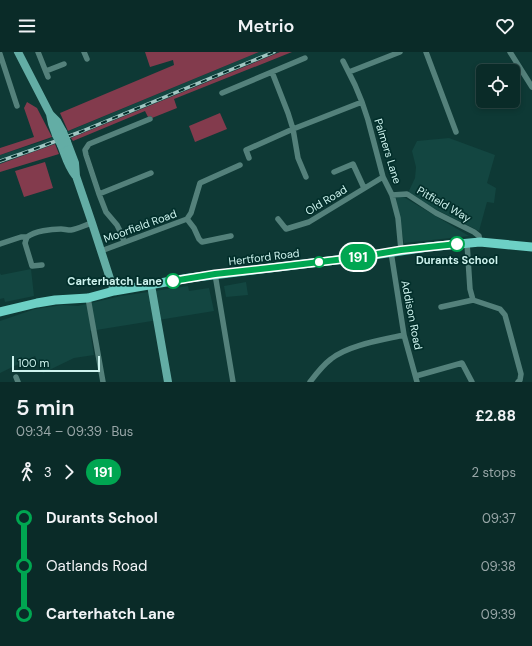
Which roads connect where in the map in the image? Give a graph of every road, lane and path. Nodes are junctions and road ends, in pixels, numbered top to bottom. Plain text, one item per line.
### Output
1 (18, 52) edge
2 (38, 52) edge
3 (84, 52) edge
4 (400, 52) edge
5 (426, 52) edge
6 (510, 52) edge
7 (0, 54) edge
8 (305, 58) dead end
9 (87, 59) dead end
10 (343, 61) dead end
11 (64, 64) dead end
12 (272, 72) junction
13 (349, 72) junction
14 (532, 87) edge
15 (222, 93) dead end
16 (362, 102) junction
17 (16, 106) dead end
18 (150, 119) dead end
19 (293, 129) junction
20 (456, 132) dead end
21 (249, 158) dead end
22 (240, 165) dead end
23 (334, 172) dead end
24 (151, 173) dead end
25 (306, 177) dead end
26 (383, 177) junction
27 (364, 188) junction
28 (99, 194) junction
29 (392, 195) junction
30 (187, 219) junction
31 (278, 219) dead end
32 (92, 222) junction
33 (231, 236) dead end
34 (27, 237) junction
35 (124, 242) junction
36 (480, 242) junction
37 (467, 243) junction
38 (0, 244) edge
39 (532, 247) edge
40 (401, 250) junction
41 (100, 251) junction
42 (391, 252) junction
43 (42, 265) dead end
44 (215, 274) junction
45 (151, 285) junction
46 (114, 291) junction
47 (88, 298) junction
48 (473, 300) junction
49 (441, 307) dead end
50 (0, 312) edge
51 (404, 335) junction
52 (416, 376) junction
53 (103, 382) edge
54 (168, 382) edge
55 (233, 382) edge
56 (310, 382) edge
57 (418, 382) edge
58 (472, 382) edge
59 (518, 382) edge

1 - 32 street, bridge
2 - 11 street
3 - 9 street
4 - 13 street
5 - 20 street
6 - 14 street
7 - 17 street
8 - 12 street
10 - 13 street, Palmers Lane
12 - 15 street
12 - 19 street
13 - 16 street, Palmers Lane
16 - 19 street
16 - 26 street, Palmers Lane
18 - 28 street
19 - 21 street
19 - 25 street
22 - 30 street, Moorfield Road
23 - 27 street, Old Road
24 - 28 street
26 - 27 street, Old Road
26 - 29 street, Palmers Lane
27 - 31 street, Old Road
28 - 35 street
29 - 36 street, Pitfield Way
29 - 40 street, Palmers Lane
30 - 33 street, Moorfield Road
30 - 35 street, Moorfield Road
32 - 34 street
32 - 41 street
34 - 38 street
34 - 43 street
35 - 41 street, Moorfield Road
36 - 37 main road, Hertford Road
36 - 39 main road, Hertford Road
37 - 40 main road, Hertford Road
37 - 48 street
40 - 42 main road, Hertford Road
41 - 46 street
42 - 44 main road, Hertford Road
42 - 51 street, Addison Road
44 - 45 main road, Hertford Road
44 - 55 street
45 - 46 main road, Hertford Road
45 - 54 street
46 - 47 main road, Hertford Road
47 - 50 main road, Hertford Road
47 - 53 street
48 - 49 street
48 - 59 street
51 - 52 street, Addison Road
51 - 56 street
52 - 57 street, Addison Road
52 - 58 street

